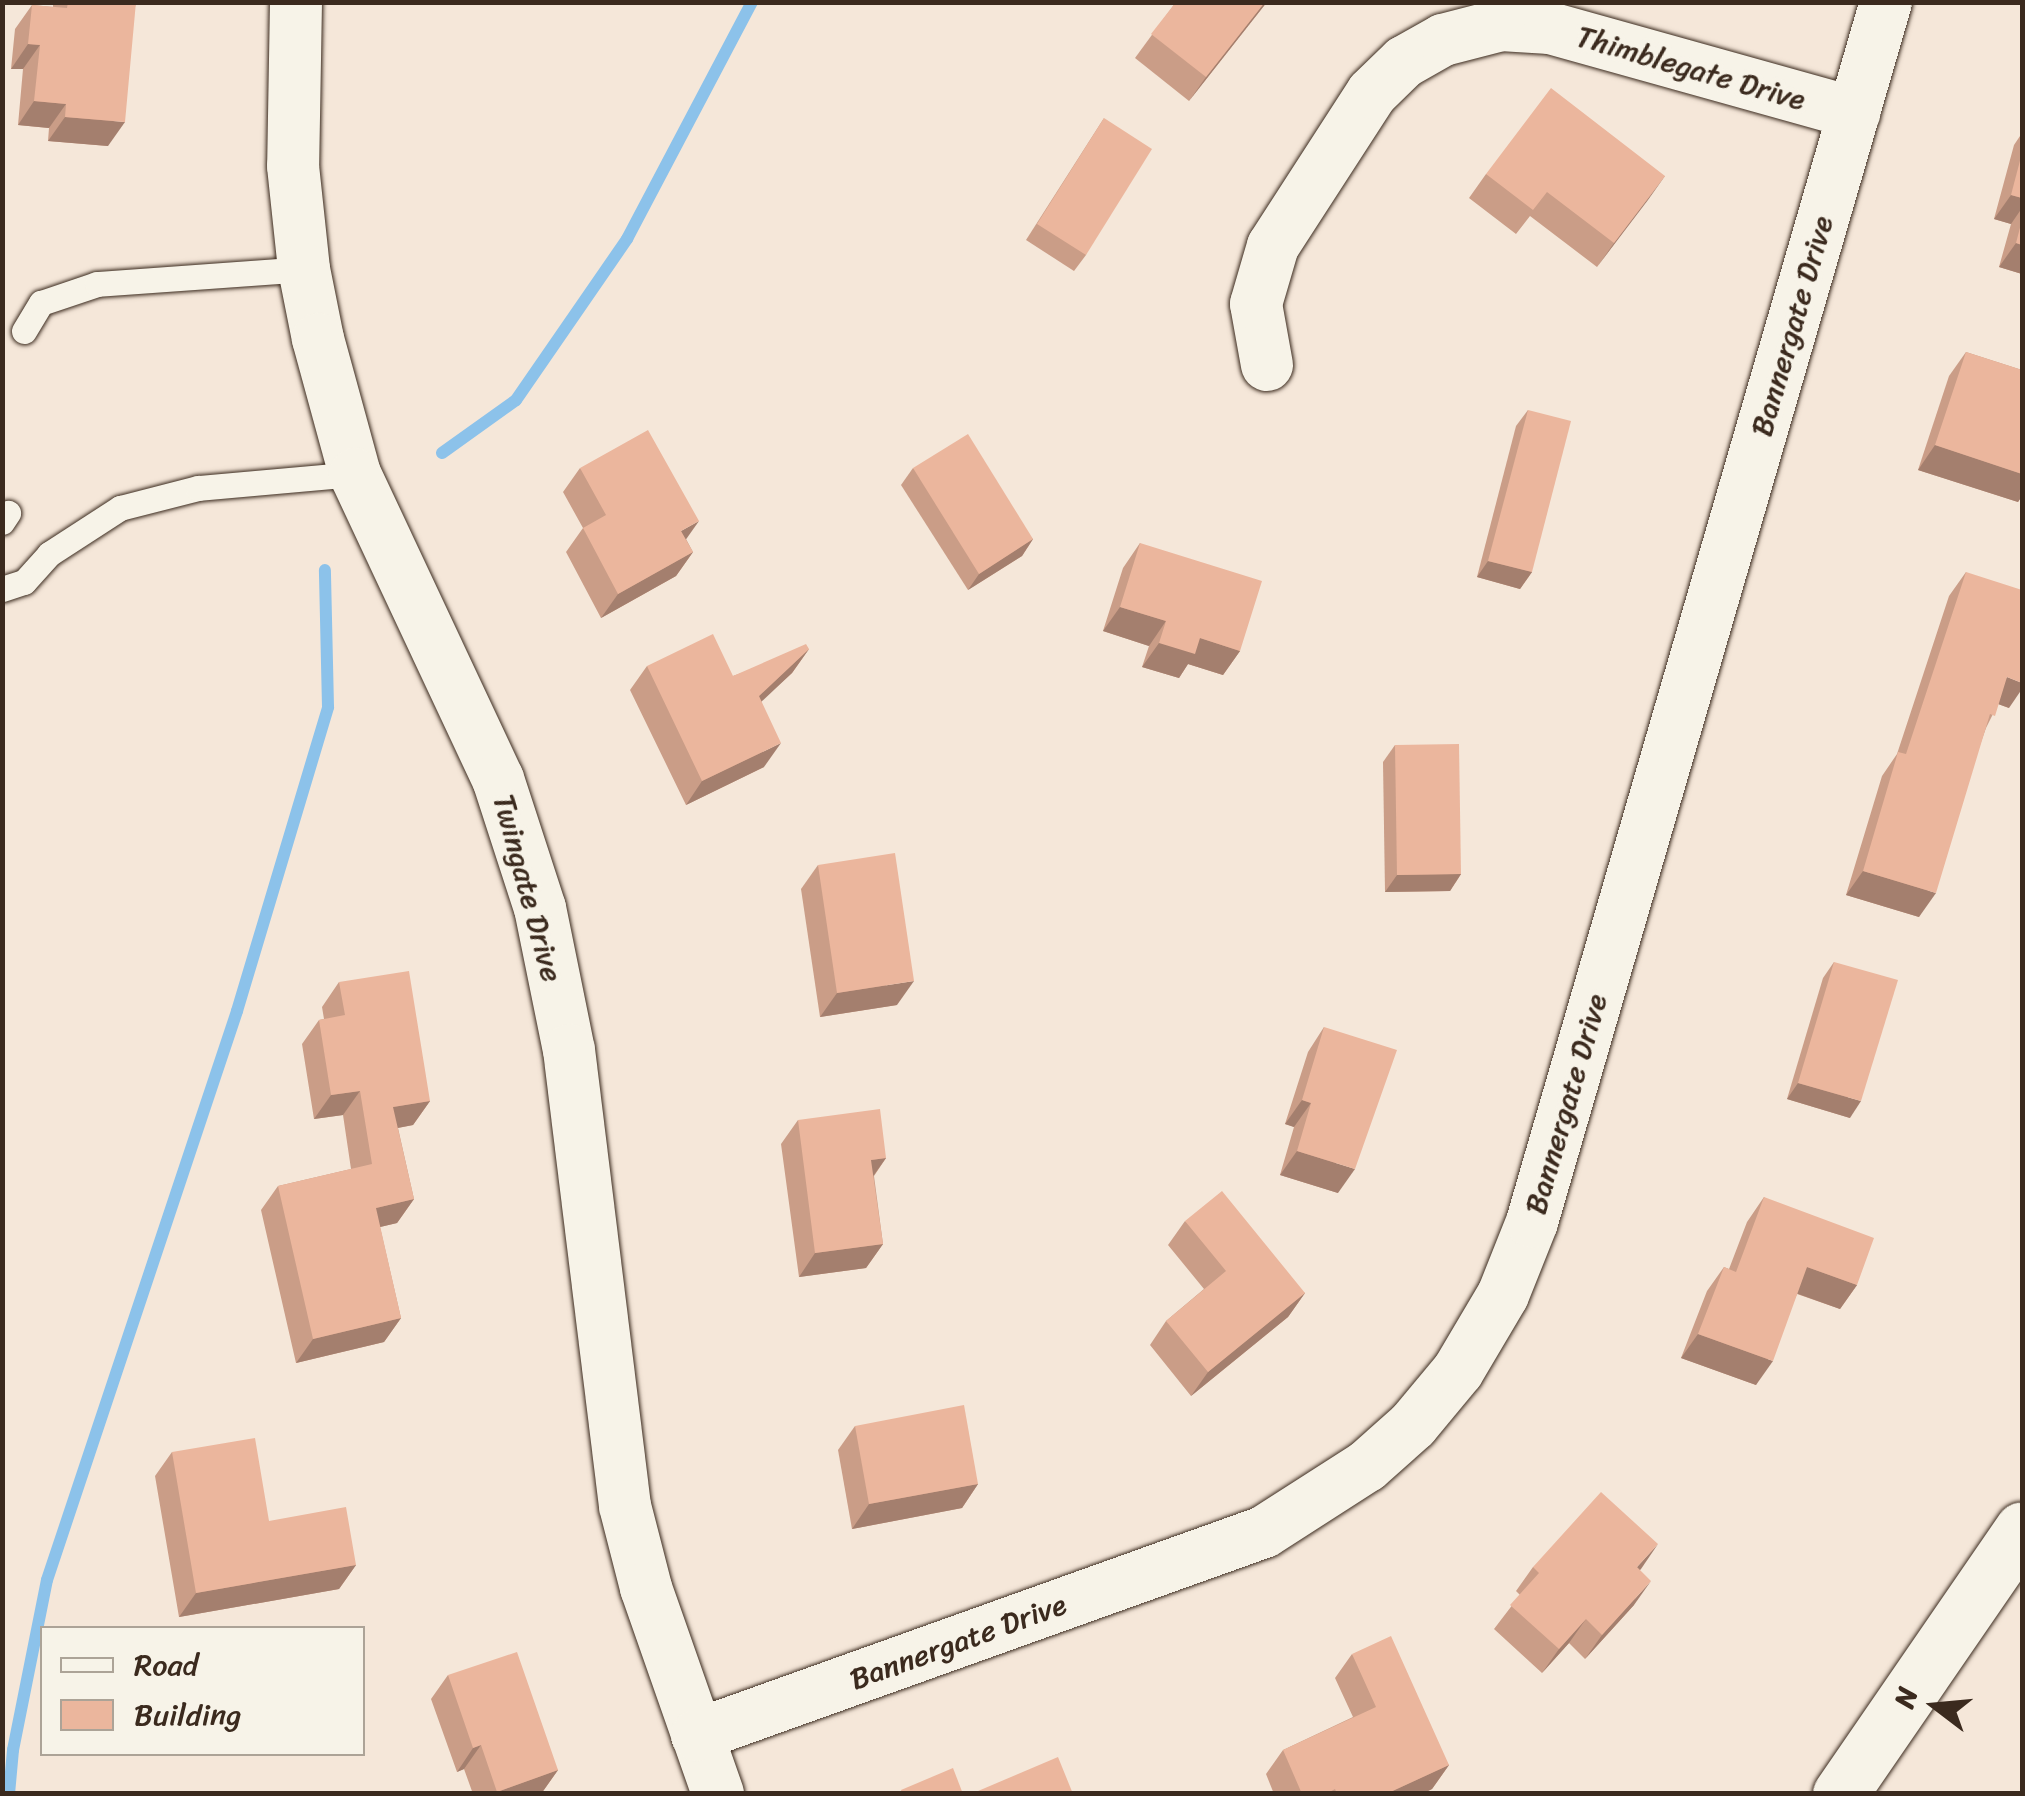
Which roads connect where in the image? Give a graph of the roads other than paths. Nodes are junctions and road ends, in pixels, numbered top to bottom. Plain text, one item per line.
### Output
1 (296, 2) edge
2 (1886, 2) edge
3 (1854, 113) junction
4 (304, 269) junction
5 (24, 330) dead end
6 (1267, 364) dead end
7 (355, 474) junction
8 (2, 589) edge
9 (2022, 1529) edge
10 (697, 1735) junction
11 (718, 1794) edge
12 (1840, 1794) edge

1 - 4 street, Twingate Drive
2 - 3 street, Bannergate Drive
3 - 6 street, Thimblegate Drive
3 - 10 street, Bannergate Drive
4 - 5 lane
4 - 7 street, Twingate Drive
7 - 8 lane
7 - 10 street, Twingate Drive
9 - 12 street
10 - 11 street, Twingate Drive

